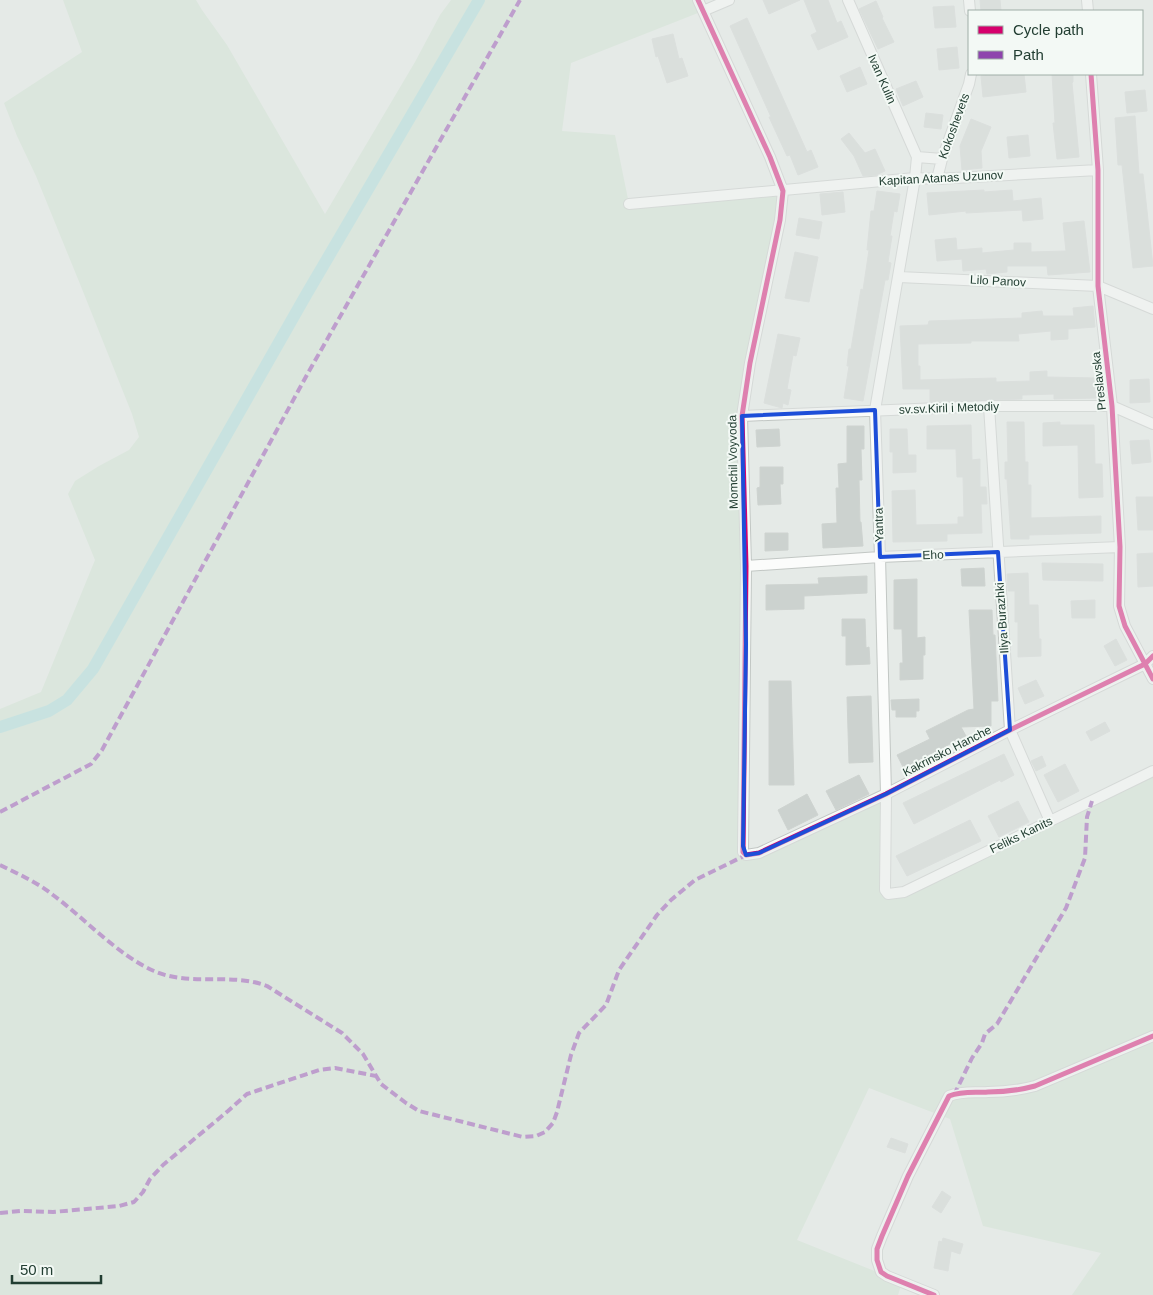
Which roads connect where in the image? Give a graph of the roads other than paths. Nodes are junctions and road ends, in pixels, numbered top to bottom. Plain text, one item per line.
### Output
1 (698, 0) edge
2 (729, 0) edge
3 (848, 0) edge
4 (703, 11) junction
5 (971, 75) edge
6 (1091, 75) edge
7 (916, 157) junction
8 (942, 159) junction
9 (1098, 170) junction
10 (915, 178) junction
11 (937, 179) junction
12 (783, 191) junction
13 (628, 204) dead end
14 (898, 277) junction
15 (1098, 286) junction
16 (1153, 309) edge
17 (989, 406) junction
18 (1112, 406) junction
19 (875, 410) junction
20 (742, 416) junction
21 (1153, 424) edge
22 (1120, 547) junction
23 (998, 552) junction
24 (880, 557) junction
25 (746, 566) junction
26 (1153, 656) edge
27 (1144, 664) junction
28 (1153, 680) edge
29 (1010, 730) junction
30 (1153, 771) edge
31 (886, 794) junction
32 (1050, 821) junction
33 (746, 855) joint
34 (888, 894) joint
35 (1153, 1036) edge
36 (934, 1295) edge

1 - 4 street, Momchil Voyvoda
2 - 4 street
3 - 7 street, Ivan Kulin
4 - 12 street, Momchil Voyvoda
5 - 8 street, Kokoshevets
6 - 9 street, Preslavska
7 - 8 street
7 - 10 street, Yantra
8 - 11 street, Kokoshevets
9 - 11 street, Kapitan Atanas Uzunov
9 - 15 street, Preslavska
10 - 11 street, Kapitan Atanas Uzunov
10 - 12 street, Kapitan Atanas Uzunov
10 - 14 street, Yantra
12 - 13 street, Kapitan Atanas Uzunov
12 - 20 street, Momchil Voyvoda
14 - 15 street, Lilo Panov
14 - 19 street, Yantra
15 - 16 street
15 - 18 street, Preslavska
17 - 18 street, sv.sv.Kiril i Metodiy
17 - 19 street, sv.sv.Kiril i Metodiy
17 - 23 street, Iliya Burazhki
18 - 21 street, sv.sv.Kiril i Metodiy
18 - 22 street, Preslavska
19 - 20 street, sv.sv.Kiril i Metodiy
19 - 24 street, Yantra
20 - 25 street, Momchil Voyvoda
22 - 23 street, Eho
22 - 27 street, Preslavska
23 - 24 street, Eho
23 - 29 street, Iliya Burazhki
24 - 25 street, Eho
24 - 31 street, Yantra
25 - 33 street, Momchil Voyvoda
26 - 27 street, Kakrinsko Hanche
27 - 28 street, Preslavska
27 - 29 street, Kakrinsko Hanche
29 - 31 street, Kakrinsko Hanche
29 - 32 street, Iliya Burazhki
30 - 32 street, Feliks Kanits
31 - 33 street, Kakrinsko Hanche
31 - 34 street, Yantra
32 - 34 street, Feliks Kanits
35 - 36 street

